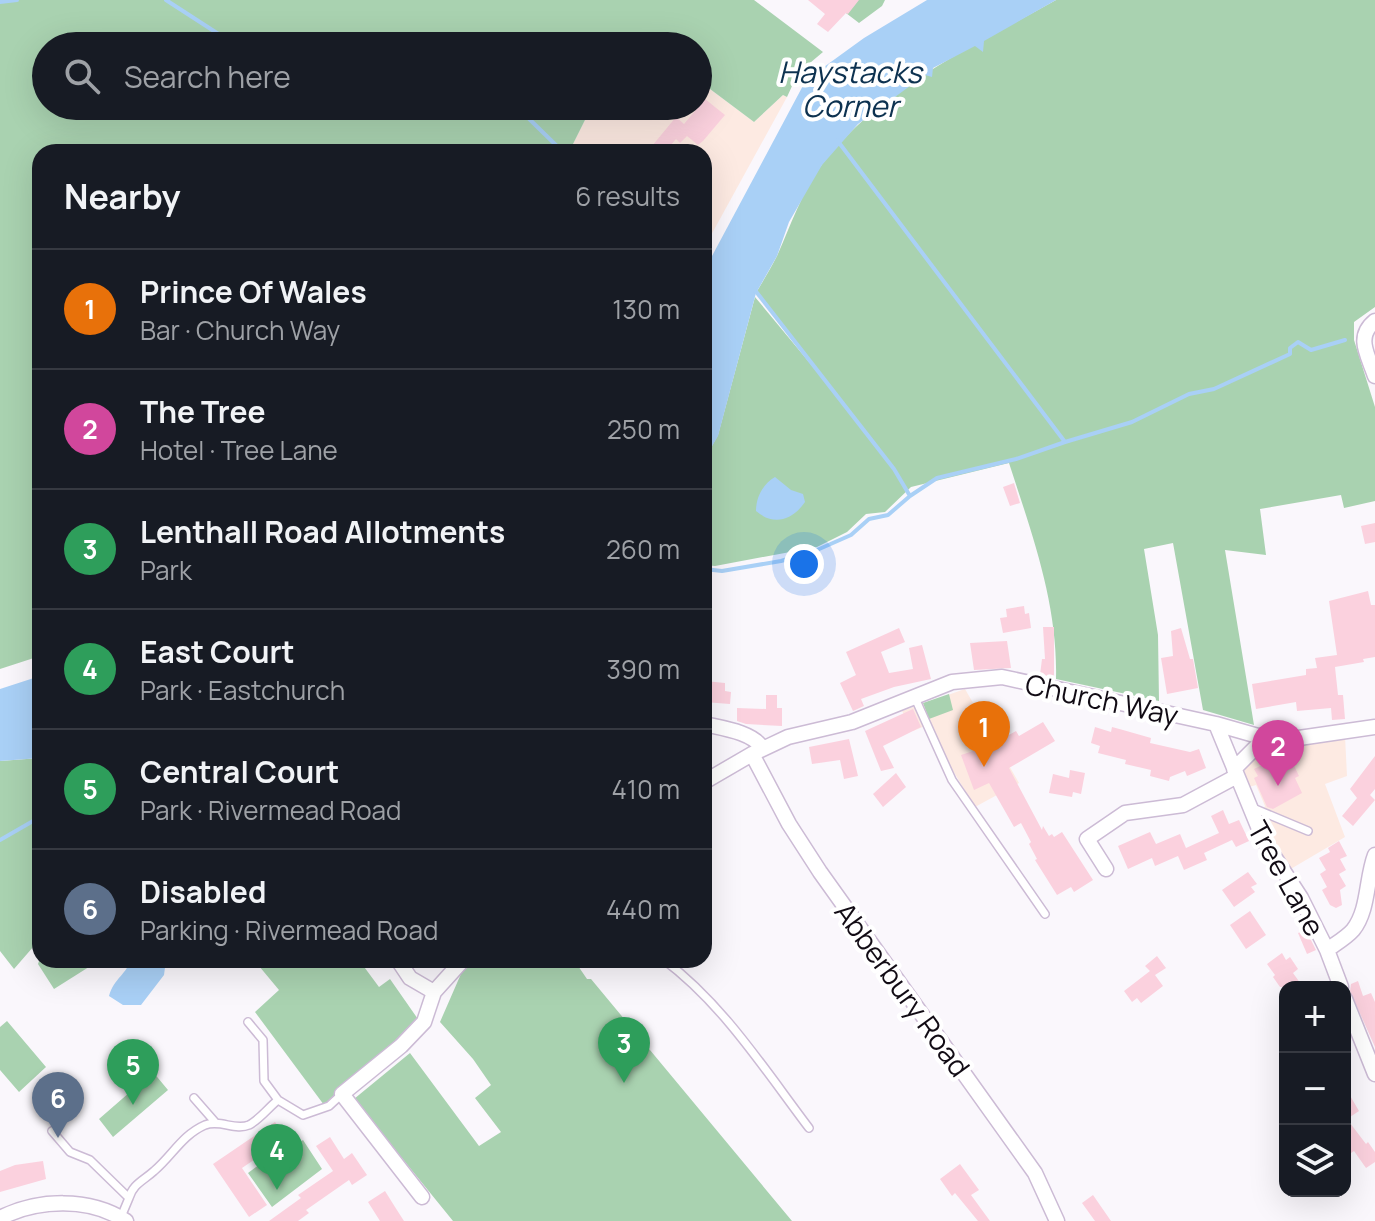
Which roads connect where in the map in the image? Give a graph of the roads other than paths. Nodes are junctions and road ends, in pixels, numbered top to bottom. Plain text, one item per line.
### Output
1 (1375, 321) edge
2 (1375, 376) edge
3 (914, 696) junction
4 (1216, 724) junction
5 (712, 726) edge
6 (1375, 727) edge
7 (1265, 738) junction
8 (757, 751) junction
9 (1236, 773) junction
10 (712, 777) edge
11 (1248, 806) junction
12 (1308, 831) dead end
13 (1375, 855) edge
14 (1106, 869) dead end
15 (1045, 914) dead end
16 (1327, 950) junction
17 (403, 968) edge
18 (456, 968) edge
19 (675, 968) edge
20 (1339, 981) edge
21 (434, 992) junction
22 (1351, 1014) edge
23 (248, 1022) dead end
24 (1375, 1074) edge
25 (342, 1094) junction
26 (194, 1098) dead end
27 (278, 1100) junction
28 (215, 1122) junction
29 (809, 1128) dead end
30 (52, 1131) dead end
31 (422, 1197) dead end
32 (129, 1198) junction
33 (0, 1218) edge
34 (123, 1219) edge
35 (1057, 1221) edge

1 - 2 street
3 - 4 street, Church Way
3 - 8 street, Church Way
3 - 15 lane
4 - 7 street, Church Way
4 - 9 street, Tree Lane
5 - 8 street
6 - 7 street, Church Way
7 - 9 street
8 - 10 street, Church Way
8 - 35 street, Abberbury Road
9 - 11 street, Tree Lane
9 - 14 street
11 - 12 lane
11 - 16 street, Tree Lane
13 - 16 street
16 - 20 street, Tree Lane
17 - 21 street
18 - 21 street
19 - 29 lane
21 - 25 street
22 - 24 street
23 - 27 lane
25 - 27 lane
25 - 31 street
26 - 28 lane
27 - 28 lane
28 - 32 lane
30 - 32 lane
32 - 34 lane
33 - 34 street

